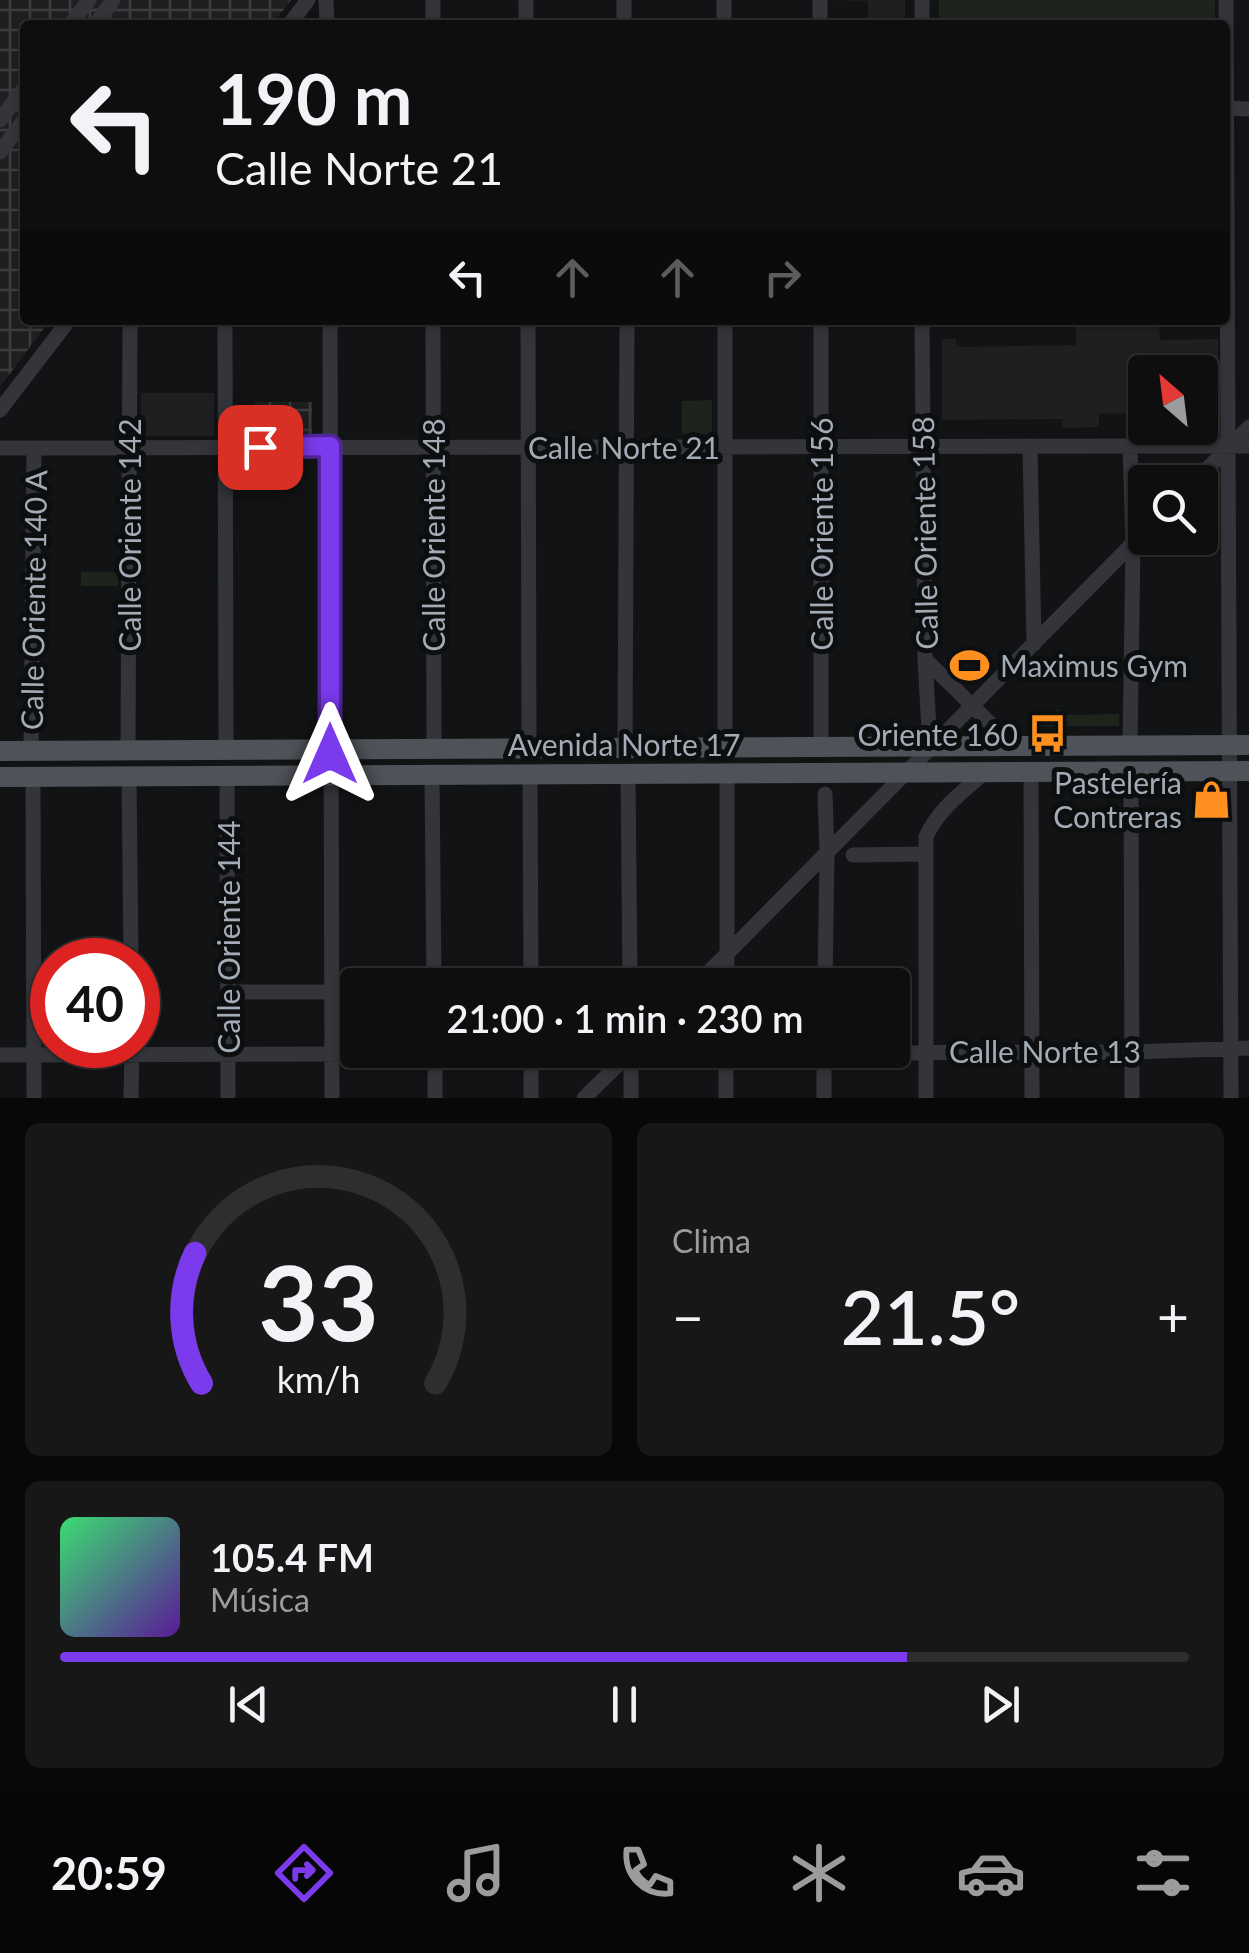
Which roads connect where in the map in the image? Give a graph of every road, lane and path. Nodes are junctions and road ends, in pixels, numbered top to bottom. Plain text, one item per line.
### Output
1 (89, 0) edge
2 (308, 0) edge
3 (74, 20) edge
4 (293, 20) edge
5 (20, 93) edge
6 (0, 120) edge
7 (20, 126) edge
8 (0, 152) edge
9 (65, 325) edge
10 (130, 325) edge
11 (224, 325) edge
12 (330, 325) edge
13 (433, 325) edge
14 (528, 325) edge
15 (627, 325) edge
16 (725, 325) edge
17 (821, 325) edge
18 (922, 325) edge
19 (1229, 325) edge
20 (1229, 340) junction
21 (1249, 340) edge
22 (0, 410) edge
23 (1249, 427) edge
24 (1130, 445) junction
25 (330, 446) junction
26 (922, 446) junction
27 (1030, 446) junction
28 (1229, 446) junction
29 (1249, 446) edge
30 (226, 447) junction
31 (433, 447) junction
32 (726, 447) junction
33 (822, 447) junction
34 (0, 448) edge
35 (129, 448) junction
36 (529, 448) junction
37 (628, 448) junction
38 (34, 450) junction
39 (1132, 465) edge
40 (1211, 465) edge
41 (1128, 549) edge
42 (1138, 555) edge
43 (1034, 644) junction
44 (925, 659) junction
45 (973, 705) junction
46 (1239, 745) edge
47 (1013, 746) junction
48 (1130, 746) junction
49 (930, 747) junction
50 (625, 748) junction
51 (725, 748) junction
52 (821, 748) junction
53 (529, 749) junction
54 (31, 750) junction
55 (128, 750) junction
56 (226, 750) junction
57 (330, 750) junction
58 (434, 750) junction
59 (0, 751) edge
60 (1239, 771) edge
61 (906, 772) junction
62 (986, 772) junction
63 (1031, 772) junction
64 (1131, 772) junction
65 (628, 774) junction
66 (726, 774) junction
67 (330, 775) junction
68 (432, 775) junction
69 (530, 775) junction
70 (0, 776) edge
71 (33, 776) junction
72 (129, 776) junction
73 (228, 776) junction
74 (825, 794) dead end
75 (827, 853) junction
76 (925, 854) junction
77 (852, 855) dead end
78 (34, 938) edge
79 (131, 938) edge
80 (727, 953) junction
81 (434, 968) edge
82 (530, 968) edge
83 (630, 968) edge
84 (712, 968) edge
85 (727, 968) edge
86 (825, 968) edge
87 (229, 992) junction
88 (332, 992) junction
89 (1231, 1048) junction
90 (1249, 1048) edge
91 (160, 1050) edge
92 (910, 1052) edge
93 (926, 1052) junction
94 (1032, 1052) junction
95 (1132, 1052) junction
96 (332, 1053) junction
97 (340, 1053) edge
98 (228, 1054) junction
99 (0, 1055) edge
100 (30, 1055) edge
101 (34, 1068) edge
102 (132, 1068) edge
103 (435, 1068) edge
104 (531, 1068) edge
105 (614, 1068) edge
106 (631, 1068) edge
107 (726, 1068) edge
108 (824, 1068) edge
109 (34, 1098) edge
110 (131, 1098) edge
111 (228, 1098) edge
112 (332, 1098) edge
113 (435, 1098) edge
114 (531, 1098) edge
115 (584, 1098) edge
116 (630, 1098) edge
117 (726, 1098) edge
118 (824, 1098) edge
119 (926, 1098) edge
120 (1032, 1098) edge
121 (1132, 1098) edge
122 (1231, 1098) edge

1 - 3 street
2 - 4 street
5 - 6 street
7 - 8 street
9 - 22 street
10 - 35 street, Calle Oriente 142
11 - 30 street
12 - 25 street
13 - 31 street, Calle Oriente 148
14 - 36 street
15 - 37 street
16 - 32 street
17 - 33 street, Calle Oriente 156
18 - 26 street, Calle Oriente 158
19 - 20 street
20 - 21 street
20 - 28 street
23 - 28 street
24 - 27 street, Calle Norte 21
24 - 28 street, Calle Norte 21
24 - 39 street
25 - 30 street, Calle Norte 21
25 - 31 street, Calle Norte 21
25 - 57 street
26 - 27 street, Calle Norte 21
26 - 33 street, Calle Norte 21
26 - 44 street, Calle Oriente 158
27 - 43 street
28 - 29 street, Calle Norte 21
28 - 40 street
28 - 46 street
30 - 35 street, Calle Norte 21
30 - 56 street
31 - 36 street, Calle Norte 21
31 - 58 street, Calle Oriente 148
32 - 33 street, Calle Norte 21
32 - 37 street, Calle Norte 21
32 - 51 street
33 - 52 street, Calle Oriente 156
34 - 38 street, Calle Norte 21
35 - 38 street, Calle Norte 21
35 - 55 street, Calle Oriente 142
36 - 37 street, Calle Norte 21
36 - 53 street
37 - 50 street
38 - 54 street, Calle Oriente 140 A
41 - 43 street
42 - 48 street
43 - 45 street
44 - 45 street
44 - 49 street, Calle Oriente 158
45 - 47 street
45 - 49 street
46 - 48 main road, Avenida Norte 17
46 - 60 street
47 - 48 main road, Avenida Norte 17
47 - 49 main road, Avenida Norte 17
49 - 52 main road, Avenida Norte 17
49 - 61 street
50 - 51 main road, Avenida Norte 17
50 - 53 main road, Avenida Norte 17
51 - 52 main road, Avenida Norte 17
53 - 58 main road, Avenida Norte 17
54 - 55 main road, Avenida Norte 17
54 - 59 main road, Avenida Norte 17
55 - 56 main road, Avenida Norte 17
56 - 57 main road, Avenida Norte 17
57 - 58 main road, Avenida Norte 17
57 - 67 street
60 - 64 main road, Avenida Norte 17
60 - 89 street
61 - 62 main road, Avenida Norte 17
61 - 66 main road, Avenida Norte 17
61 - 75 street
62 - 63 main road, Avenida Norte 17
62 - 76 street
63 - 64 main road, Avenida Norte 17
63 - 94 street
64 - 95 street
65 - 66 main road, Avenida Norte 17
65 - 69 main road, Avenida Norte 17
65 - 83 street
66 - 80 street
67 - 68 main road, Avenida Norte 17
67 - 73 main road, Avenida Norte 17
67 - 88 street
68 - 69 main road, Avenida Norte 17
68 - 81 street
69 - 82 street
70 - 71 main road, Avenida Norte 17
71 - 72 main road, Avenida Norte 17
71 - 78 street
72 - 73 main road, Avenida Norte 17
72 - 79 street
73 - 87 street, Calle Oriente 144
74 - 75 street
75 - 80 street
75 - 86 street
76 - 77 street
76 - 93 street
80 - 84 street
80 - 85 street
87 - 88 street
87 - 98 street, Calle Oriente 144
88 - 96 street
89 - 90 street, Calle Norte 13
89 - 95 street, Calle Norte 13
89 - 122 street
91 - 98 street, Calle Norte 13
92 - 93 street, Calle Norte 13
93 - 94 street, Calle Norte 13
93 - 119 street
94 - 95 street, Calle Norte 13
94 - 120 street
95 - 121 street
96 - 97 street, Calle Norte 13
96 - 98 street, Calle Norte 13
96 - 112 street
98 - 111 street, Calle Oriente 144
99 - 100 street, Calle Norte 13
101 - 109 street
102 - 110 street
103 - 113 street
104 - 114 street
105 - 115 street
106 - 116 street
107 - 117 street
108 - 118 street

